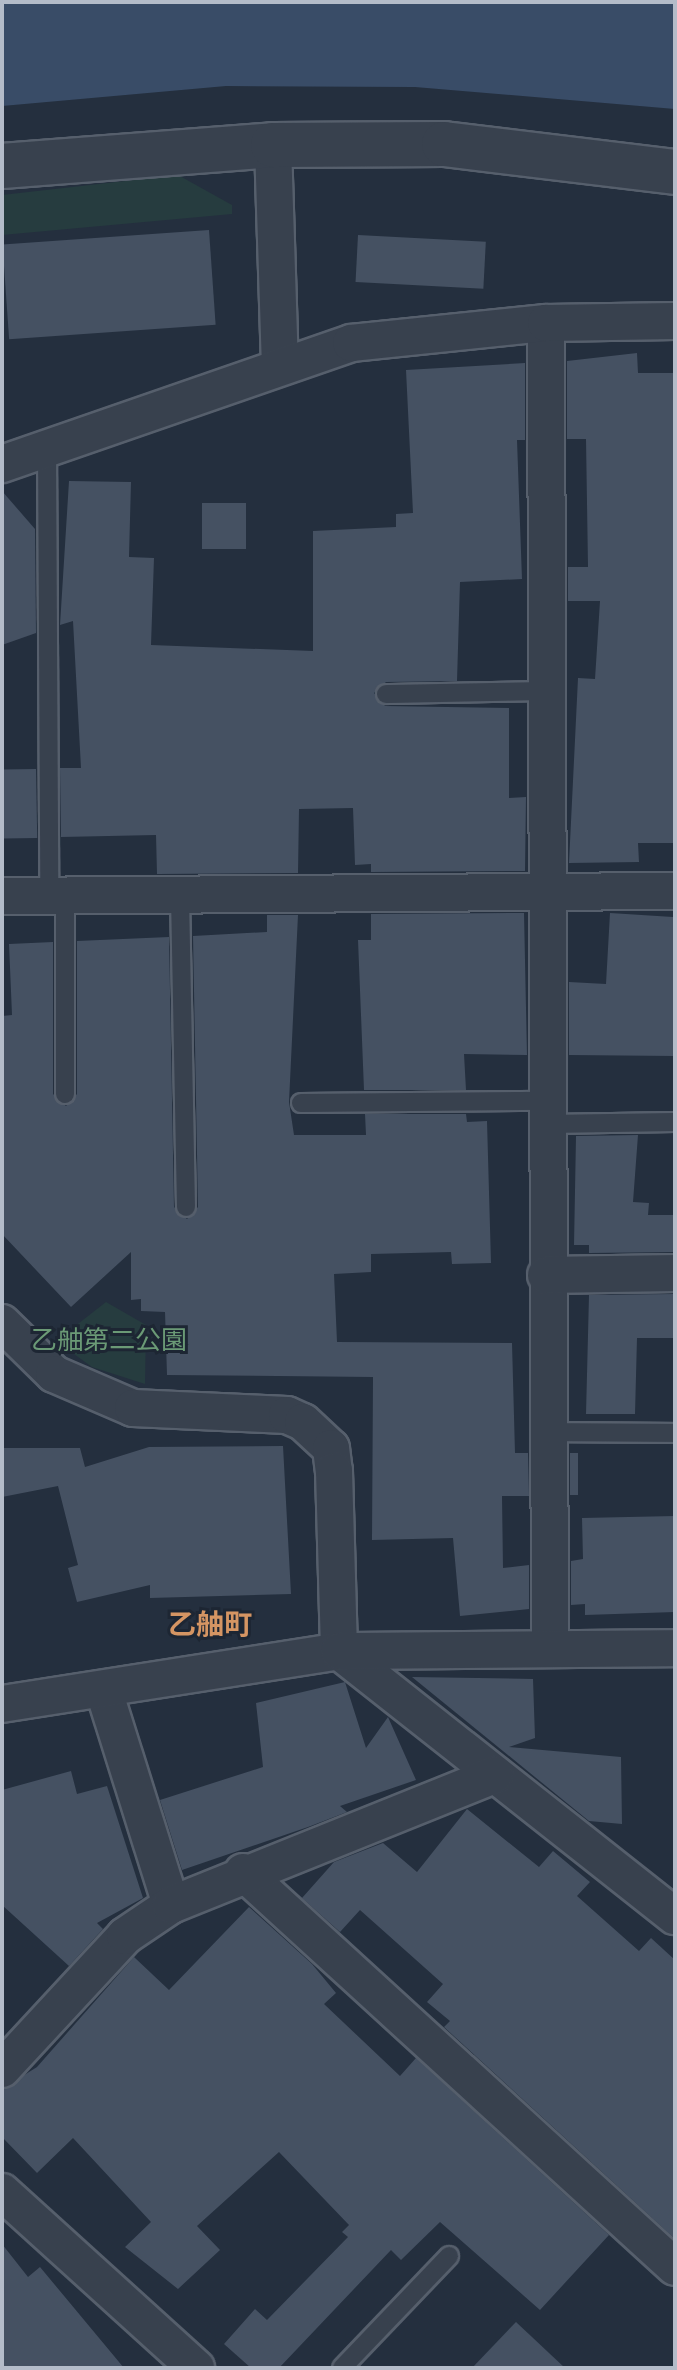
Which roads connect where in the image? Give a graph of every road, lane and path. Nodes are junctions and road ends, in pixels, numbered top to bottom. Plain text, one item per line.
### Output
1 (273, 145) junction
2 (2, 166) edge
3 (675, 172) edge
4 (675, 321) edge
5 (546, 323) junction
6 (280, 366) junction
7 (47, 446) junction
8 (2, 464) edge
9 (547, 691) junction
10 (386, 694) dead end
11 (675, 891) edge
12 (547, 892) junction
13 (57, 894) junction
14 (2, 896) edge
15 (180, 896) junction
16 (65, 1094) dead end
17 (301, 1103) dead end
18 (547, 1113) junction
19 (675, 1122) edge
20 (186, 1207) dead end
21 (675, 1273) edge
22 (546, 1275) junction
23 (2, 1323) edge
24 (546, 1432) junction
25 (675, 1433) edge
26 (550, 1647) junction
27 (675, 1648) edge
28 (339, 1651) junction
29 (104, 1691) junction
30 (2, 1704) edge
31 (495, 1775) junction
32 (243, 1872) junction
33 (171, 1905) junction
34 (675, 1916) edge
35 (2, 2069) edge
36 (2, 2192) edge
37 (449, 2256) dead end
38 (675, 2267) edge
39 (196, 2368) edge
40 (342, 2368) edge

1 - 2 street
1 - 3 street
1 - 6 street
4 - 5 street
5 - 6 street
5 - 9 street
6 - 7 street
7 - 8 street
7 - 13 lane
9 - 10 lane
9 - 12 street
11 - 12 street
12 - 15 street
12 - 18 street
13 - 14 street
13 - 15 street
13 - 16 lane
15 - 20 lane
17 - 18 lane
18 - 19 lane
18 - 22 street
21 - 22 street
22 - 24 street
23 - 28 street
24 - 25 lane
24 - 26 street
26 - 27 street
26 - 28 street
28 - 29 street
28 - 31 street
29 - 30 street
29 - 33 street
31 - 32 street
31 - 34 street
32 - 33 street
32 - 38 street
33 - 35 street
36 - 39 street
37 - 40 lane

